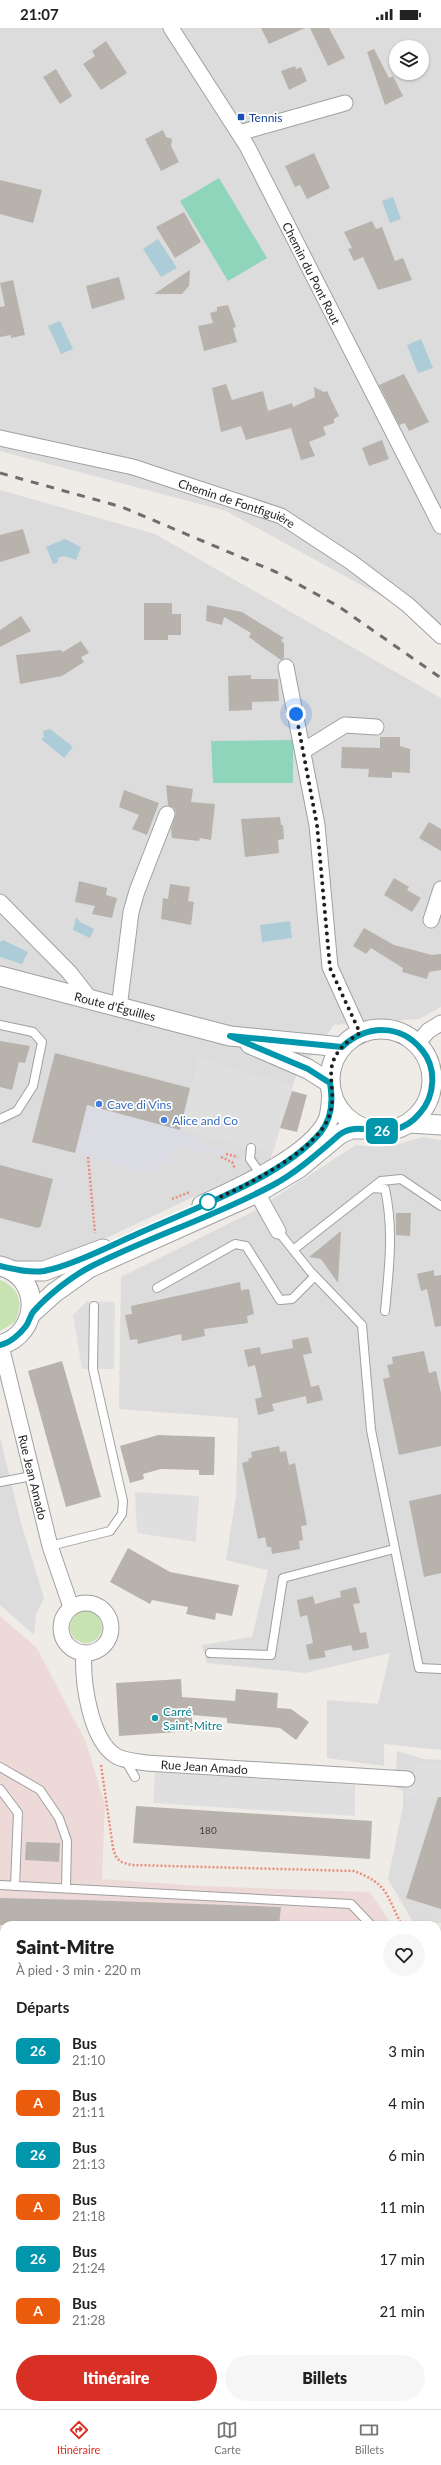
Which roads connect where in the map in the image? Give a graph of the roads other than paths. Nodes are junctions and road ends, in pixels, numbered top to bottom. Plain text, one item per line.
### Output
1 (171, 28) edge
2 (345, 103) dead end
3 (239, 133) junction
4 (0, 438) edge
5 (441, 526) edge
6 (441, 636) edge
7 (286, 667) dead end
8 (376, 727) dead end
9 (303, 751) junction
10 (168, 814) dead end
11 (441, 889) edge
12 (0, 902) edge
13 (431, 920) dead end
14 (0, 976) edge
15 (91, 1000) junction
16 (119, 1008) junction
17 (441, 1023) edge
18 (0, 1026) edge
19 (360, 1033) junction
20 (230, 1036) junction
21 (417, 1044) junction
22 (342, 1047) junction
23 (437, 1081) edge
24 (331, 1088) junction
25 (0, 1119) edge
26 (410, 1123) junction
27 (441, 1125) edge
28 (366, 1129) junction
29 (251, 1148) dead end
30 (260, 1185) junction
31 (372, 1188) junction
32 (441, 1206) edge
33 (278, 1231) joint
34 (293, 1250) junction
35 (6, 1268) edge
36 (315, 1276) junction
37 (157, 1288) dead end
38 (94, 1306) dead end
39 (385, 1311) dead end
40 (32, 1313) junction
41 (1, 1345) edge
42 (32, 1476) junction
43 (0, 1482) edge
44 (50, 1546) junction
45 (394, 1549) junction
46 (71, 1607) junction
47 (84, 1653) junction
48 (210, 1654) dead end
49 (441, 1669) edge
50 (125, 1760) junction
51 (0, 1767) edge
52 (135, 1777) dead end
53 (407, 1779) dead end
54 (0, 1789) edge
55 (0, 1885) edge
56 (15, 1886) junction
57 (66, 1888) junction
58 (367, 1921) edge

1 - 3 street, Chemin du Pont Rout
2 - 3 street
3 - 5 street, Chemin du Pont Rout
4 - 6 street, Chemin de Fontfiguière
7 - 9 street
8 - 9 street
9 - 19 street
10 - 16 street
11 - 13 street
12 - 15 street
14 - 15 street, Route d'Éguilles
15 - 16 street, Route d'Éguilles
16 - 20 street, Route d'Éguilles
17 - 21 street
18 - 25 lane
19 - 21 street
19 - 22 street
20 - 22 street, Route d'Éguilles
20 - 24 street, Route d'Éguilles
21 - 23 street
22 - 24 street
23 - 26 street
24 - 28 street
24 - 30 street
26 - 27 street
26 - 28 street
28 - 30 street
29 - 30 lane
30 - 33 street
30 - 35 street
30 - 40 street
31 - 32 lane
31 - 34 lane
31 - 39 lane
33 - 34 lane
34 - 36 lane
35 - 40 street
36 - 37 lane
36 - 45 lane
38 - 44 lane
40 - 41 street
41 - 42 street, Rue Jean Amado
42 - 43 lane
42 - 44 street, Rue Jean Amado
44 - 46 street, Rue Jean Amado
45 - 48 lane
45 - 49 lane
46 - 47 street
46 - 47 street
47 - 50 street, Rue Jean Amado
50 - 52 lane
50 - 53 street, Rue Jean Amado
51 - 57 lane
54 - 56 lane
55 - 56 lane
56 - 57 lane
57 - 58 lane

